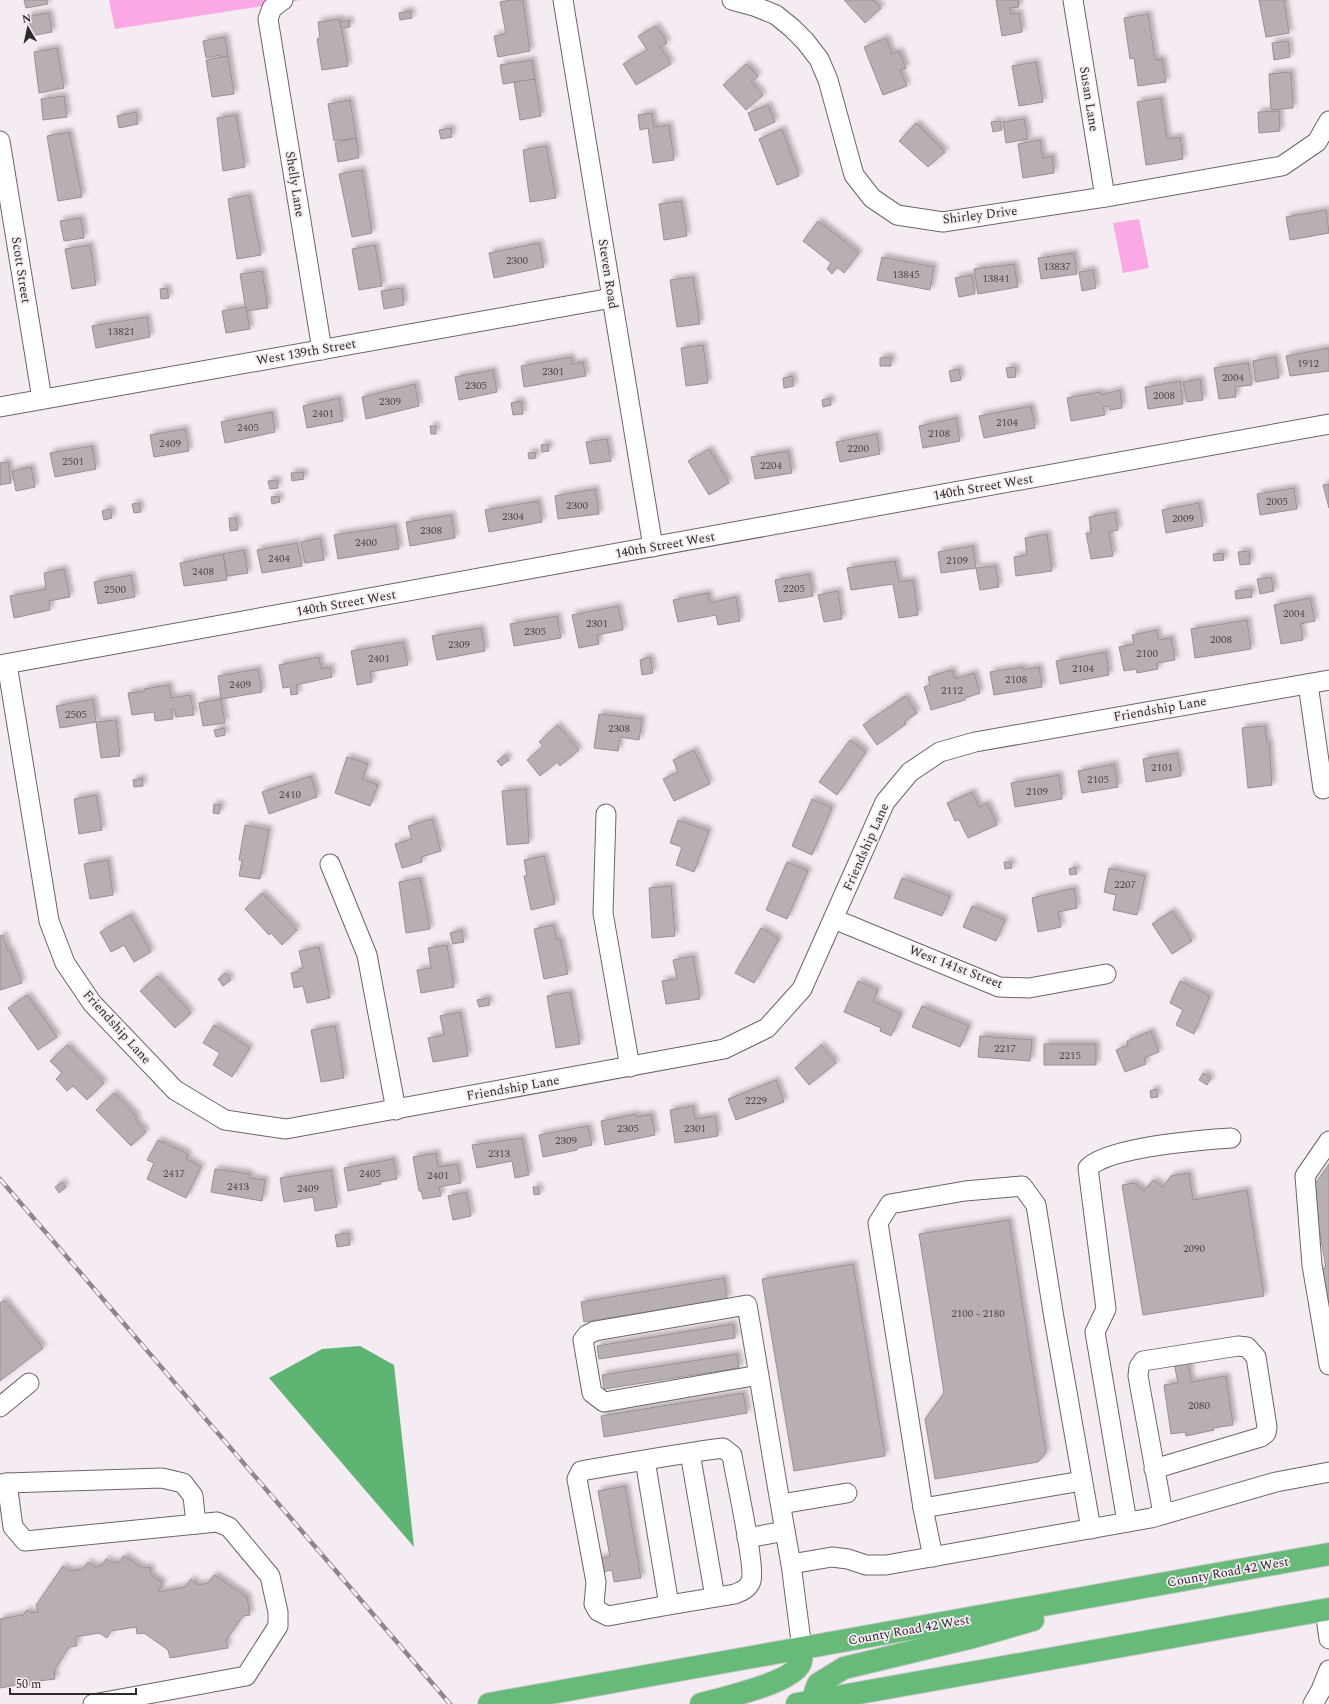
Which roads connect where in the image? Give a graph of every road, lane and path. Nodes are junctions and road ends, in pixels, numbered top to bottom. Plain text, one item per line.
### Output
1 (283, 0) edge
2 (563, 0) edge
3 (732, 0) edge
4 (1073, 0) edge
5 (1329, 121) edge
6 (0, 141) edge
7 (1105, 197) junction
8 (612, 298) junction
9 (322, 350) junction
10 (42, 399) junction
11 (0, 406) edge
12 (1329, 424) edge
13 (653, 547) junction
14 (3, 664) edge
15 (1329, 680) edge
16 (1308, 684) junction
17 (1323, 789) dead end
18 (606, 814) dead end
19 (330, 864) dead end
20 (834, 919) junction
21 (1106, 974) dead end
22 (630, 1067) junction
23 (396, 1110) junction
24 (1232, 1138) dead end
25 (1329, 1140) edge
26 (1329, 1365) edge
27 (759, 1375) junction
28 (29, 1383) dead end
29 (0, 1408) edge
30 (690, 1453) junction
31 (644, 1460) junction
32 (1154, 1469) junction
33 (1329, 1472) edge
34 (1082, 1481) junction
35 (4, 1483) edge
36 (847, 1493) dead end
37 (781, 1504) junction
38 (923, 1508) junction
39 (1163, 1514) junction
40 (1127, 1522) junction
41 (196, 1524) junction
42 (1091, 1529) junction
43 (785, 1531) junction
44 (746, 1538) junction
45 (1329, 1554) edge
46 (933, 1556) junction
47 (792, 1564) junction
48 (1160, 1585) junction
49 (714, 1597) junction
50 (669, 1605) junction
51 (1327, 1609) edge
52 (1329, 1639) edge
53 (802, 1649) junction
54 (1327, 1680) edge
55 (809, 1703) edge
56 (93, 1704) edge
57 (489, 1704) edge
58 (701, 1704) edge
59 (1313, 1704) edge

1 - 9 street, Shelly Lane
2 - 8 street, Steven Road
3 - 7 street, Shirley Drive
4 - 7 street, Susan Lane
5 - 7 street, Shirley Drive
6 - 10 street, Scott Street
8 - 9 street, West 139th Street
8 - 13 street, Steven Road
9 - 10 street, West 139th Street
10 - 11 street, West 139th Street
12 - 13 street, 140th Street West
13 - 14 street, 140th Street West
14 - 23 street, Friendship Lane
15 - 16 street, Friendship Lane
16 - 17 street
16 - 20 street, Friendship Lane
18 - 22 street
19 - 23 street
20 - 21 street, West 141st Street
20 - 22 street, Friendship Lane
22 - 23 street, Friendship Lane
24 - 40 street
25 - 26 street
27 - 27 street
27 - 37 street
28 - 29 street
30 - 31 street
30 - 44 street
30 - 49 street
31 - 50 street
31 - 50 street
32 - 32 street
32 - 39 street
33 - 39 street
34 - 38 street
34 - 38 street
34 - 42 street
35 - 41 street
35 - 41 street
36 - 37 street
37 - 43 street
38 - 46 street
39 - 40 street
40 - 42 street
41 - 56 street
42 - 46 street
43 - 44 street
43 - 47 street
44 - 49 street
45 - 48 highway, County Road 42 West
46 - 47 street
47 - 53 street
48 - 53 highway, County Road 42 West
48 - 55 highway
49 - 50 street
51 - 52 street
51 - 55 highway
53 - 57 highway, County Road 42 West
53 - 58 highway
54 - 59 street

